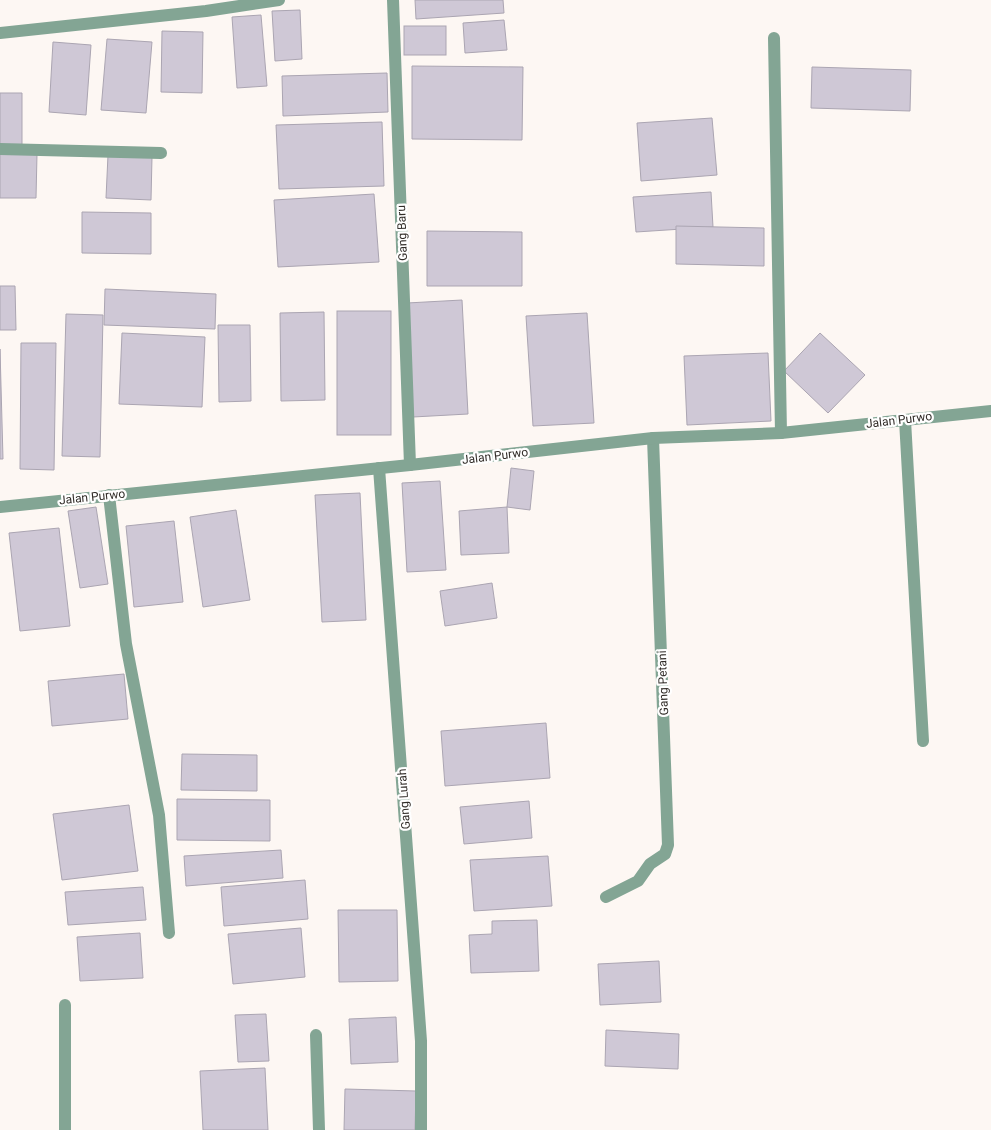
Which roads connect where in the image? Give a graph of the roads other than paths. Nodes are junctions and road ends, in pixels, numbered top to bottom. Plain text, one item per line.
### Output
1 (279, 0) edge
2 (393, 0) edge
3 (206, 5) edge
4 (0, 33) edge
5 (774, 38) dead end
6 (0, 149) edge
7 (161, 153) dead end
8 (991, 411) edge
9 (905, 420) junction
10 (781, 433) junction
11 (653, 438) junction
12 (410, 465) junction
13 (379, 468) junction
14 (109, 495) junction
15 (0, 507) edge
16 (923, 741) dead end
17 (606, 897) dead end
18 (169, 932) dead end
19 (65, 1005) dead end
20 (316, 1035) dead end
21 (65, 1130) edge
22 (319, 1130) edge
23 (421, 1130) edge

1 - 3 street
2 - 12 street, Gang Baru
3 - 4 street
5 - 10 street
6 - 7 street
8 - 9 street, Jalan Purwo
9 - 10 street, Jalan Purwo
9 - 16 street
10 - 11 street, Jalan Purwo
11 - 12 street, Jalan Purwo
11 - 17 street, Gang Petani
12 - 13 street, Jalan Purwo
13 - 14 street, Jalan Purwo
13 - 23 street, Gang Lurah
14 - 15 street, Jalan Purwo
14 - 18 street
19 - 21 street
20 - 22 street

